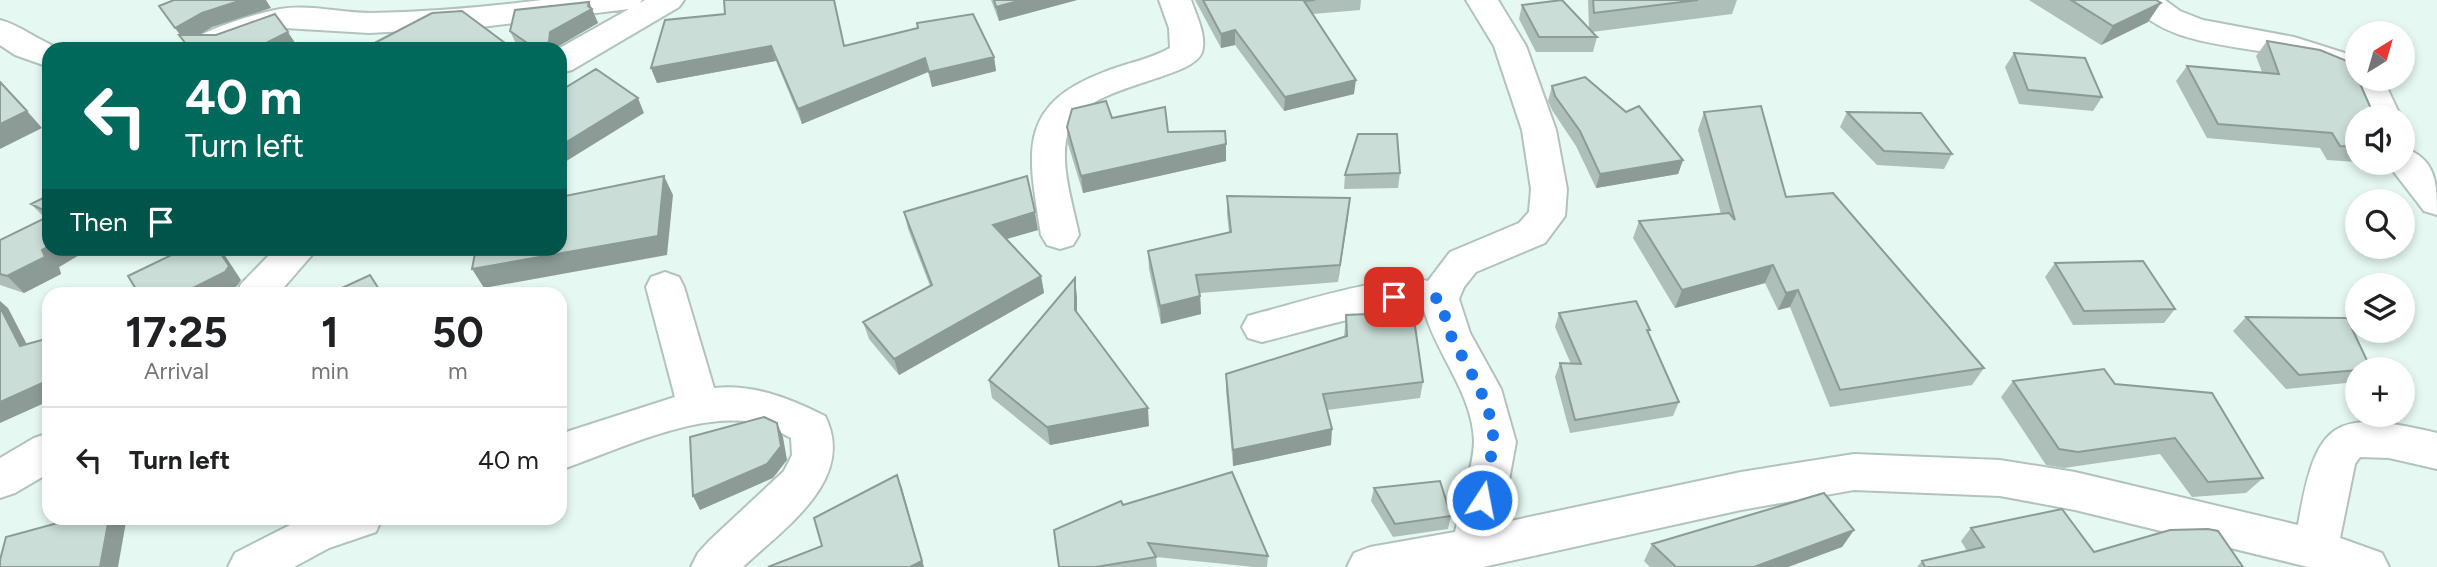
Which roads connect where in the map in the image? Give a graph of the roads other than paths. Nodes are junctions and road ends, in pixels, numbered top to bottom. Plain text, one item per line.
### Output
1 (626, 0) edge
2 (668, 0) edge
3 (1175, 0) edge
4 (1482, 0) edge
5 (2146, 0) edge
6 (0, 30) edge
7 (215, 42) edge
8 (42, 53) edge
9 (567, 58) edge
10 (2345, 65) edge
11 (2415, 175) edge
12 (2437, 202) edge
13 (1060, 235) dead end
14 (291, 256) edge
15 (665, 286) dead end
16 (262, 287) edge
17 (1440, 299) junction
18 (1262, 327) dead end
19 (698, 406) junction
20 (567, 450) edge
21 (2437, 451) edge
22 (42, 455) edge
23 (0, 480) edge
24 (340, 525) edge
25 (1474, 549) junction
26 (2316, 550) junction
27 (251, 567) edge
28 (714, 567) edge
29 (1370, 567) edge
30 (2366, 567) edge

1 - 7 street
2 - 9 street
3 - 13 street
4 - 17 street
5 - 10 street
6 - 8 street
11 - 12 street
14 - 16 street
15 - 19 street
17 - 18 street
17 - 25 street
19 - 20 street
19 - 28 street
21 - 26 street
22 - 23 street
24 - 27 street
25 - 26 street
25 - 29 street
26 - 30 street

